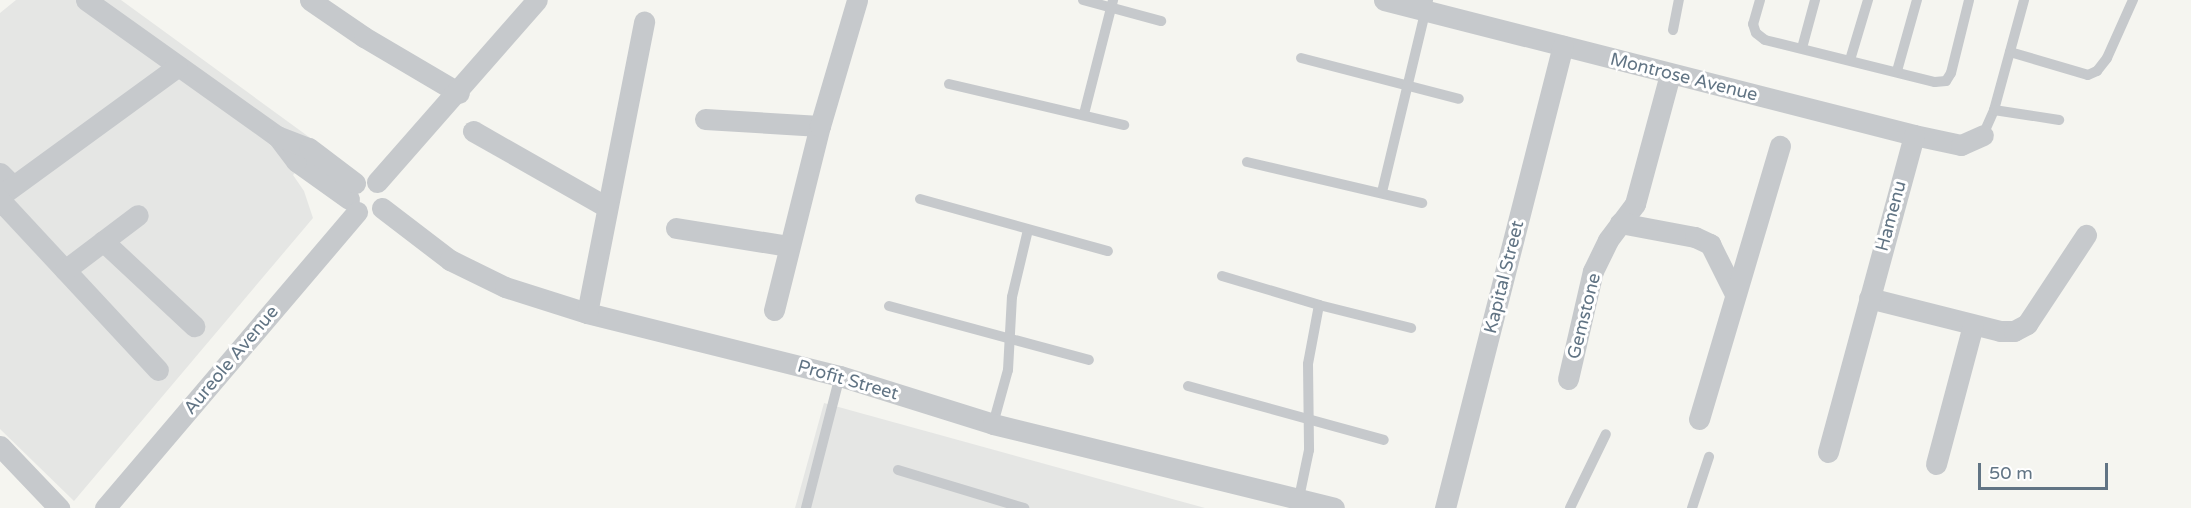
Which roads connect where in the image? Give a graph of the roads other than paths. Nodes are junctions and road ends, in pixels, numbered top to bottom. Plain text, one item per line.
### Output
1 (86, 0) edge
2 (310, 0) edge
3 (537, 0) edge
4 (857, 0) edge
5 (1083, 0) edge
6 (1384, 0) edge
7 (1679, 0) edge
8 (1760, 0) edge
9 (1815, 0) edge
10 (1868, 0) edge
11 (1917, 0) edge
12 (1970, 0) edge
13 (2024, 0) edge
14 (2133, 0) edge
15 (1112, 4) edge
16 (1427, 6) edge
17 (1161, 21) dead end
18 (644, 22) dead end
19 (1673, 30) dead end
20 (1563, 46) junction
21 (1802, 48) junction
22 (2010, 52) junction
23 (1301, 58) dead end
24 (1850, 60) junction
25 (177, 67) junction
26 (1897, 71) junction
27 (1670, 74) junction
28 (949, 84) dead end
29 (1409, 86) junction
30 (459, 93) junction
31 (1459, 99) dead end
32 (1994, 110) junction
33 (1084, 114) junction
34 (705, 119) dead end
35 (2059, 120) dead end
36 (1124, 125) dead end
37 (820, 126) junction
38 (473, 131) dead end
39 (1914, 135) junction
40 (1983, 135) joint
41 (1780, 146) dead end
42 (1247, 162) dead end
43 (377, 182) junction
44 (3, 189) edge
45 (1382, 192) junction
46 (354, 198) junction
47 (920, 199) dead end
48 (1422, 203) dead end
49 (607, 207) junction
50 (382, 208) junction
51 (138, 215) dead end
52 (1620, 223) junction
53 (676, 228) dead end
54 (1028, 230) junction
55 (2086, 235) dead end
56 (103, 241) junction
57 (788, 246) junction
58 (1108, 251) dead end
59 (65, 270) junction
60 (1222, 276) dead end
61 (1734, 292) junction
62 (1869, 298) junction
63 (1319, 305) junction
64 (889, 306) dead end
65 (774, 310) dead end
66 (587, 313) junction
67 (1973, 325) junction
68 (194, 326) dead end
69 (1411, 328) dead end
70 (1011, 338) junction
71 (1089, 360) dead end
72 (158, 370) dead end
73 (840, 376) junction
74 (1568, 379) dead end
75 (1188, 386) dead end
76 (1309, 419) junction
77 (1699, 419) dead end
78 (993, 424) junction
79 (1606, 434) dead end
80 (1384, 440) dead end
81 (0, 446) edge
82 (1828, 452) dead end
83 (1709, 457) dead end
84 (1936, 464) dead end
85 (898, 470) dead end
86 (1299, 498) junction
87 (59, 508) edge
88 (105, 508) edge
89 (806, 508) edge
90 (1024, 508) edge
91 (1334, 508) edge
92 (1445, 508) edge
93 (1570, 508) edge
94 (1692, 508) edge

1 - 25 street
2 - 30 street
3 - 30 street
4 - 37 street
5 - 15 lane
6 - 16 street, Montrose Avenue
7 - 19 lane
8 - 21 lane
9 - 21 lane
10 - 24 lane
11 - 26 lane
12 - 26 lane
13 - 22 lane
14 - 22 lane
15 - 17 lane
15 - 33 lane
16 - 20 street, Montrose Avenue
16 - 29 lane
18 - 49 street
20 - 27 street, Montrose Avenue
20 - 92 street, Kapital Street
21 - 24 lane
22 - 32 lane
23 - 29 lane
24 - 26 lane
25 - 44 street
25 - 46 street
27 - 39 street, Montrose Avenue
27 - 52 street, Gemstone
28 - 33 lane
29 - 31 lane
29 - 45 lane
30 - 43 street
32 - 35 lane
32 - 40 lane
33 - 36 lane
34 - 37 street
37 - 57 street
38 - 49 street
39 - 40 street, Montrose Avenue
39 - 62 street, Hamenu
41 - 61 street
42 - 45 lane
43 - 46 street
43 - 50 street
44 - 59 street
45 - 48 lane
46 - 50 street
46 - 88 street, Aureole Avenue
47 - 54 lane
49 - 66 street
50 - 66 street, Profit Street
51 - 56 street
52 - 61 street
52 - 74 street, Gemstone
53 - 57 street
54 - 58 lane
54 - 70 lane
55 - 67 street
56 - 59 street
56 - 68 street
57 - 65 street
59 - 72 street
60 - 63 lane
61 - 77 street
62 - 67 street
62 - 82 street, Hamenu
63 - 69 lane
63 - 76 lane
64 - 70 lane
66 - 73 street, Profit Street
67 - 84 street
70 - 71 lane
70 - 78 lane
73 - 78 street, Profit Street
73 - 89 lane
75 - 76 lane
76 - 80 lane
76 - 86 lane
78 - 86 street, Profit Street
79 - 93 lane
81 - 87 street
83 - 94 lane
85 - 90 lane
86 - 91 street, Profit Street

